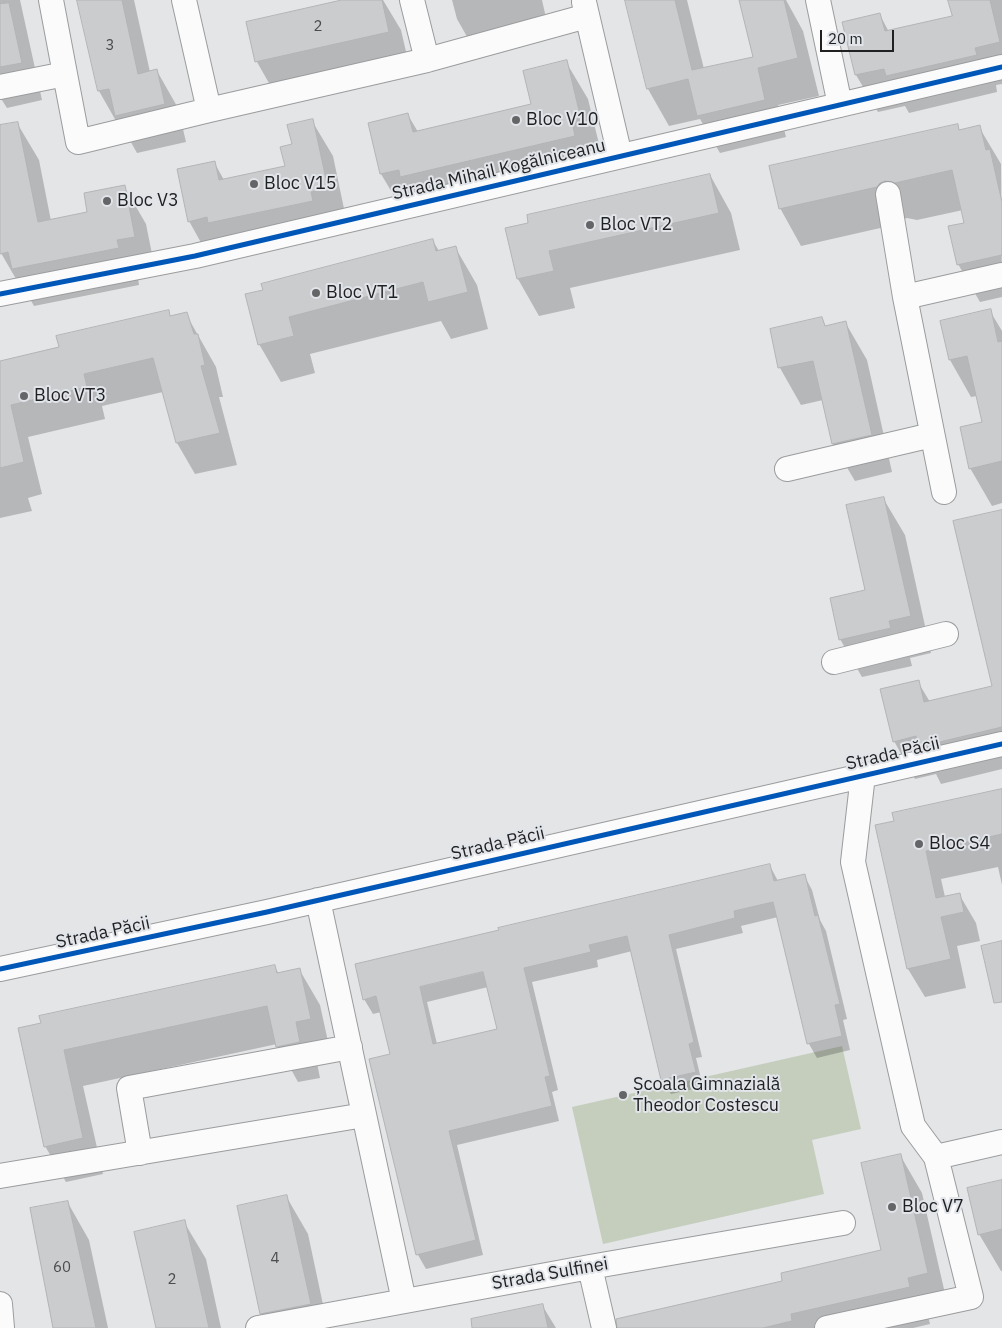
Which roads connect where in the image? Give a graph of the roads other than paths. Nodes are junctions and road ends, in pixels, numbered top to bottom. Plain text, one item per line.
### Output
1 (51, 0) edge
2 (184, 0) edge
3 (412, 0) edge
4 (818, 0) edge
5 (586, 8) edge
6 (427, 60) junction
7 (1002, 66) edge
8 (66, 74) junction
9 (0, 88) edge
10 (840, 105) junction
11 (209, 110) junction
12 (620, 156) junction
13 (888, 194) dead end
14 (1002, 275) edge
15 (0, 294) edge
16 (905, 297) junction
17 (932, 435) junction
18 (787, 469) dead end
19 (944, 492) dead end
20 (946, 634) dead end
21 (834, 662) dead end
22 (1002, 744) edge
23 (863, 775) junction
24 (318, 900) junction
25 (0, 969) edge
26 (350, 1047) junction
27 (364, 1115) junction
28 (1002, 1142) edge
29 (140, 1153) junction
30 (936, 1157) junction
31 (0, 1176) edge
32 (843, 1223) dead end
33 (590, 1267) junction
34 (404, 1301) junction
35 (0, 1304) edge
36 (898, 1320) edge
37 (2, 1328) edge
38 (258, 1328) edge
39 (604, 1328) edge
40 (827, 1328) edge

1 - 8 street
2 - 11 street
3 - 6 street
4 - 10 street
5 - 6 street
5 - 12 street
6 - 11 street
7 - 10 street, Strada Mihail Kogălniceanu
8 - 9 street
8 - 11 street
10 - 12 street, Strada Mihail Kogălniceanu
12 - 15 street, Strada Mihail Kogălniceanu
13 - 16 street
14 - 16 street
16 - 17 street
17 - 18 street
17 - 19 street
20 - 21 street
22 - 23 street, Strada Păcii
23 - 24 street, Strada Păcii
23 - 30 street
24 - 25 street, Strada Păcii
24 - 26 street
26 - 27 street
26 - 29 street
27 - 29 street
27 - 34 street
28 - 30 street
29 - 31 street
30 - 36 street
32 - 33 street, Strada Sulfinei
33 - 34 street, Strada Sulfinei
33 - 39 street
34 - 38 street, Strada Sulfinei
35 - 37 street
36 - 40 street

